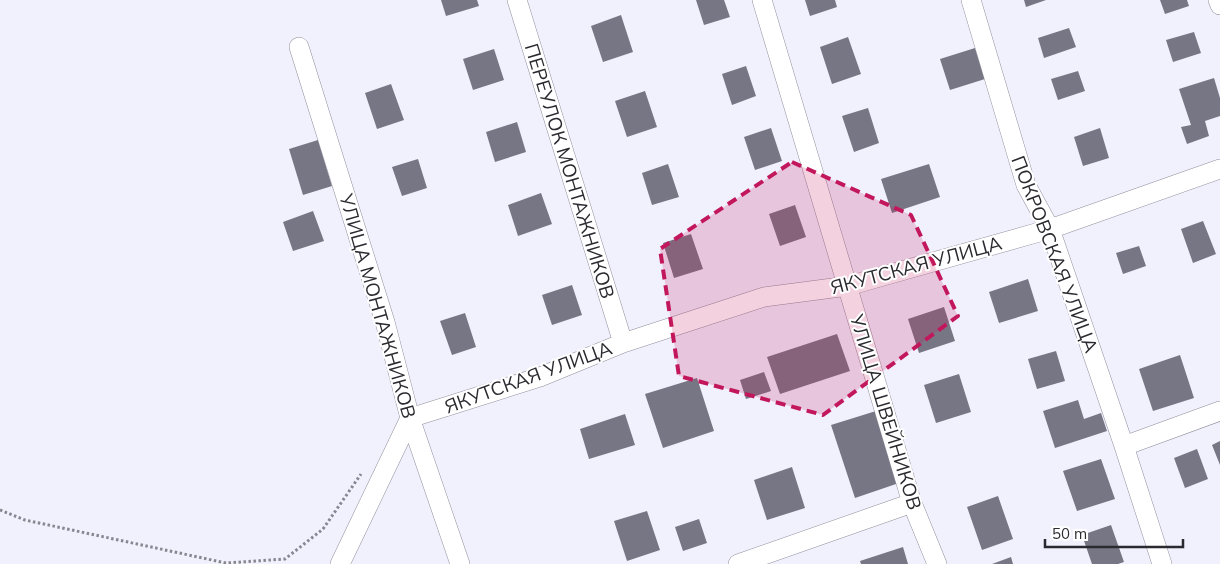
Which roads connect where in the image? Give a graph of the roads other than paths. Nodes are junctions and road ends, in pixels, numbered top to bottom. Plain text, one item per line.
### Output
1 (517, 0) edge
2 (762, 0) edge
3 (971, 0) edge
4 (1218, 0) edge
5 (1220, 5) edge
6 (299, 47) dead end
7 (1220, 169) edge
8 (1050, 229) junction
9 (848, 286) junction
10 (623, 343) junction
11 (1220, 411) edge
12 (410, 418) junction
13 (1124, 446) junction
14 (912, 503) junction
15 (340, 564) edge
16 (460, 564) edge
17 (738, 564) edge
18 (936, 564) edge
19 (1162, 564) edge

1 - 10 street, ПЕРЕУЛОК МОНТАЖНИКОВ
2 - 9 street, УЛИЦА ШВЕЙНИКОВ
3 - 8 street, ПОКРОВСКАЯ УЛИЦА
4 - 5 street
6 - 12 street, УЛИЦА МОНТАЖНИКОВ
7 - 8 street, ЯКУТСКАЯ УЛИЦА
8 - 9 street, ЯКУТСКАЯ УЛИЦА
8 - 13 street, ПОКРОВСКАЯ УЛИЦА
9 - 10 street, ЯКУТСКАЯ УЛИЦА
9 - 14 street, УЛИЦА ШВЕЙНИКОВ
10 - 12 street, ЯКУТСКАЯ УЛИЦА
11 - 13 street
12 - 15 street
12 - 16 street, УЛИЦА МОНТАЖНИКОВ
13 - 19 street, ПОКРОВСКАЯ УЛИЦА
14 - 17 street
14 - 18 street, УЛИЦА ШВЕЙНИКОВ

